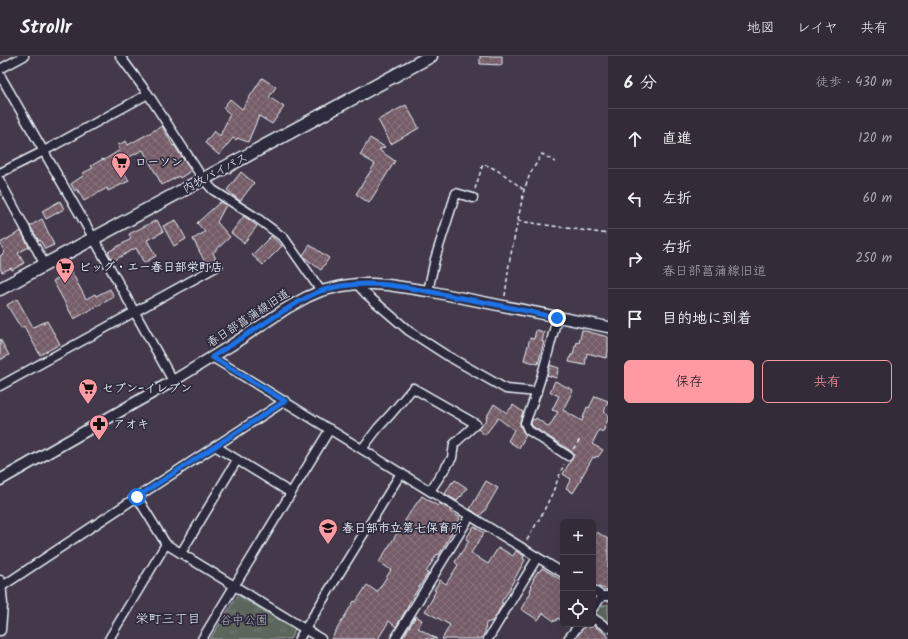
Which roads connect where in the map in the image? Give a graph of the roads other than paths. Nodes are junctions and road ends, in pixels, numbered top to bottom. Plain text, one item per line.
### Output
1 (24, 56) edge
2 (120, 56) edge
3 (431, 56) edge
4 (0, 69) edge
5 (0, 75) edge
6 (148, 94) junction
7 (44, 151) junction
8 (0, 173) edge
9 (203, 179) junction
10 (0, 181) edge
11 (473, 198) road end
12 (94, 239) junction
13 (45, 265) junction
14 (218, 266) dead end
15 (357, 284) junction
16 (0, 289) edge
17 (321, 291) junction
18 (428, 291) junction
19 (135, 313) junction
20 (557, 318) junction
21 (608, 327) edge
22 (212, 357) junction
23 (173, 381) junction
24 (0, 386) edge
25 (537, 392) junction
26 (285, 401) junction
27 (330, 429) junction
28 (215, 446) junction
29 (362, 449) junction
30 (568, 456) road end
31 (237, 460) junction
32 (401, 474) junction
33 (0, 480) edge
34 (430, 491) junction
35 (291, 493) junction
36 (137, 497) junction
37 (470, 516) junction
38 (166, 544) junction
39 (181, 554) junction
40 (537, 558) junction
41 (560, 571) edge
42 (0, 584) edge
43 (234, 586) junction
44 (595, 591) edge
45 (605, 596) edge
46 (596, 605) edge
47 (596, 620) edge
48 (578, 627) edge
49 (608, 628) edge
50 (305, 629) junction
51 (0, 630) edge
52 (109, 639) edge
53 (202, 639) edge
54 (299, 639) edge
55 (321, 639) edge
56 (395, 639) edge
57 (488, 639) edge
58 (568, 639) edge

1 - 4 street
2 - 6 street
3 - 9 main road, 内牧バイパス
5 - 7 street
6 - 7 street
6 - 9 street
7 - 8 street
7 - 12 street
9 - 12 main road, 内牧バイパス
9 - 17 street
10 - 13 street
11 - 18 street
12 - 13 main road, 内牧バイパス
12 - 19 street
13 - 16 main road, 内牧バイパス
14 - 19 street
15 - 17 street, 春日部菖蒲線旧道
15 - 18 street, 春日部菖蒲線旧道
15 - 25 street
17 - 22 street, 春日部菖蒲線旧道
18 - 20 street, 春日部菖蒲線旧道
19 - 23 street
19 - 24 street
20 - 21 street, 春日部菖蒲線旧道
20 - 25 street
22 - 23 street, 春日部菖蒲線旧道
22 - 26 street
23 - 33 street, 春日部菖蒲線旧道
25 - 30 street
26 - 27 street
26 - 28 street
27 - 29 street
27 - 35 street
28 - 31 street
28 - 36 street
29 - 32 street
29 - 34 street
31 - 35 street
31 - 39 street
32 - 34 street
32 - 50 street
34 - 37 street
35 - 43 street
36 - 38 street
36 - 42 street
37 - 40 street
37 - 56 street
38 - 39 street
38 - 52 street
39 - 43 street
40 - 41 street
40 - 57 street
42 - 51 street
43 - 50 street
43 - 53 street
44 - 45 street
45 - 46 street
47 - 49 street
48 - 58 street
50 - 54 street
50 - 55 street

